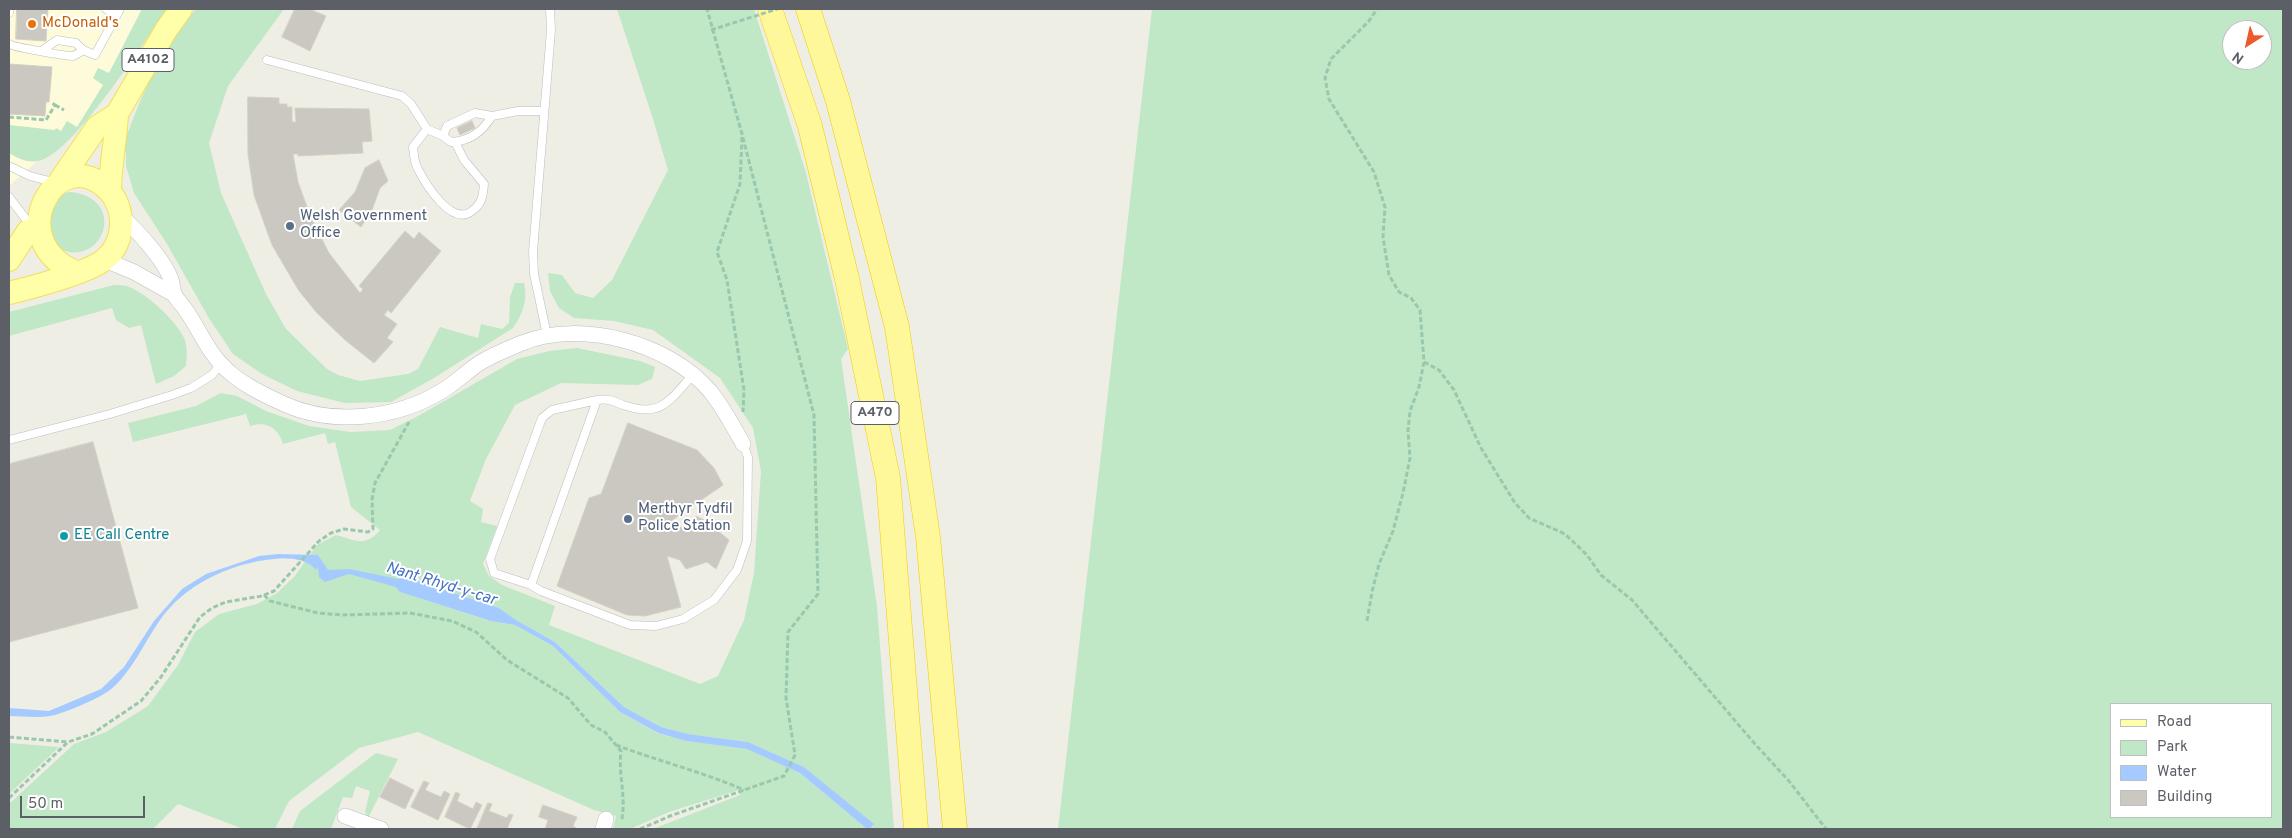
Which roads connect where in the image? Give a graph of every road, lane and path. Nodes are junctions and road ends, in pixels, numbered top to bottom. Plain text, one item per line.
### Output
1 (9, 9) edge
2 (106, 9) edge
3 (181, 9) edge
4 (550, 9) edge
5 (707, 9) edge
6 (770, 9) edge
7 (777, 9) edge
8 (808, 9) edge
9 (1377, 9) edge
10 (118, 12) edge
11 (9, 13) edge
12 (712, 30) junction
13 (9, 44) edge
14 (43, 50) junction
15 (84, 50) junction
16 (267, 60) dead end
17 (51, 102) dead end
18 (55, 105) junction
19 (64, 110) dead end
20 (544, 110) junction
21 (117, 114) junction
22 (492, 116) junction
23 (9, 117) edge
24 (427, 129) junction
25 (742, 134) junction
26 (444, 136) junction
27 (455, 142) junction
28 (9, 166) edge
29 (57, 180) junction
30 (110, 192) junction
31 (9, 197) edge
32 (121, 216) junction
33 (28, 226) junction
34 (9, 260) edge
35 (105, 260) junction
36 (76, 272) junction
37 (9, 293) edge
38 (175, 295) junction
39 (547, 335) junction
40 (1424, 362) junction
41 (221, 364) junction
42 (692, 376) junction
43 (597, 400) junction
44 (409, 407) junction
45 (9, 440) edge
46 (743, 444) junction
47 (531, 585) junction
48 (264, 596) junction
49 (1367, 621) dead end
50 (9, 738) edge
51 (68, 742) junction
52 (615, 744) junction
53 (744, 790) junction
54 (9, 798) edge
55 (345, 816) dead end
56 (622, 822) dead end
57 (381, 829) edge
58 (640, 829) edge
59 (916, 829) edge
60 (955, 829) edge
61 (1826, 829) edge

1 - 11 lane
2 - 10 lane
3 - 21 main road, A4102
4 - 20 lane
5 - 12 path
6 - 59 highway, A470
7 - 12 path, bridge
8 - 60 highway, A470
9 - 40 path
10 - 15 lane
12 - 25 path
13 - 14 lane
14 - 15 lane
14 - 15 lane
16 - 24 lane
17 - 18 path
18 - 19 path
18 - 23 path
20 - 22 lane
20 - 39 lane
21 - 29 main road, A4102
21 - 30 main road, A4102
22 - 26 lane
22 - 27 lane
24 - 26 lane
24 - 27 lane
25 - 46 path
25 - 53 path
26 - 27 lane
28 - 29 lane
29 - 30 main road
29 - 33 main road
30 - 32 main road
31 - 33 lane
32 - 35 main road
32 - 38 street
33 - 34 main road
33 - 36 main road
35 - 36 main road
35 - 38 street
36 - 37 main road
38 - 41 street
39 - 42 street
39 - 44 street
40 - 49 path
40 - 61 path
41 - 44 street
41 - 45 lane
42 - 43 lane
42 - 46 street
43 - 47 lane
43 - 47 lane
44 - 48 path
46 - 47 lane
48 - 51 path
48 - 52 path
50 - 51 path
51 - 54 path
52 - 53 path
52 - 56 path
53 - 58 path
55 - 57 street

